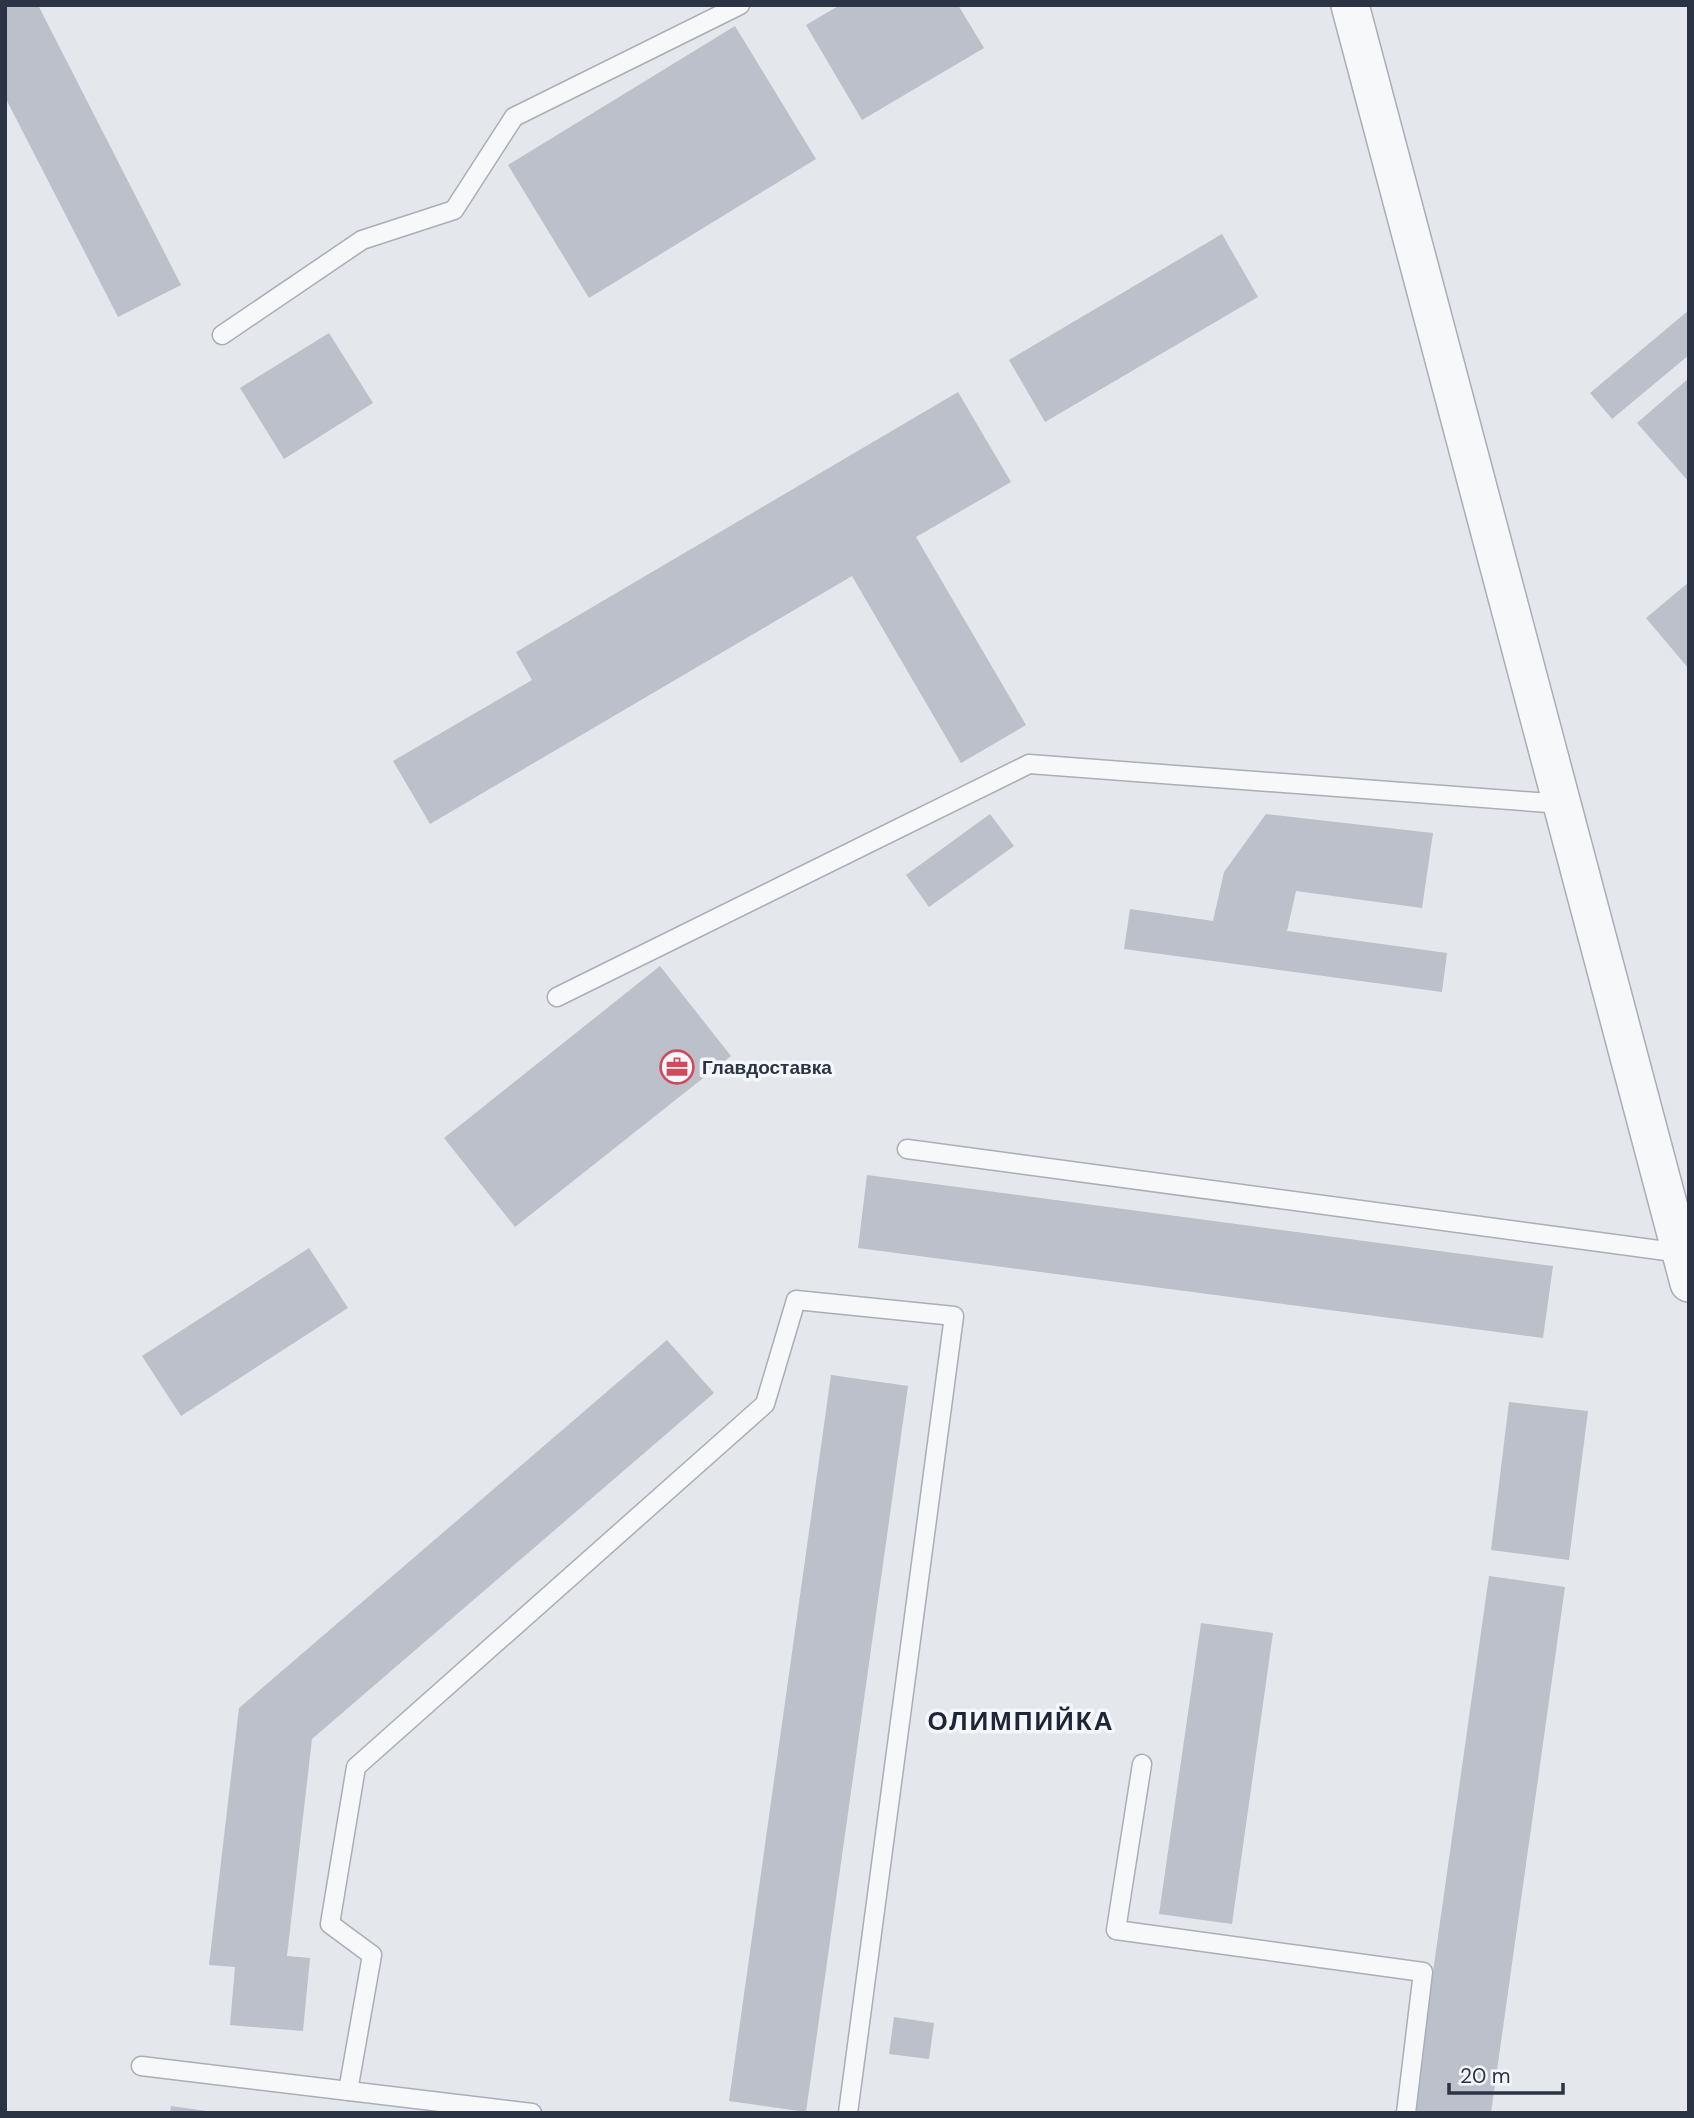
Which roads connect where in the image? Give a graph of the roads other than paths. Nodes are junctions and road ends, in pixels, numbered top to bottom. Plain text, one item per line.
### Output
1 (740, 5) edge
2 (1350, 5) edge
3 (222, 335) dead end
4 (1562, 804) junction
5 (557, 997) dead end
6 (906, 1149) dead end
7 (1685, 1268) edge
8 (1142, 1764) dead end
9 (141, 2066) dead end
10 (348, 2091) junction
11 (532, 2113) edge
12 (848, 2113) edge
13 (1406, 2113) edge

1 - 3 lane
2 - 4 street
4 - 5 lane
4 - 7 street
6 - 7 lane
8 - 13 lane
9 - 10 lane
10 - 11 lane
10 - 12 lane

